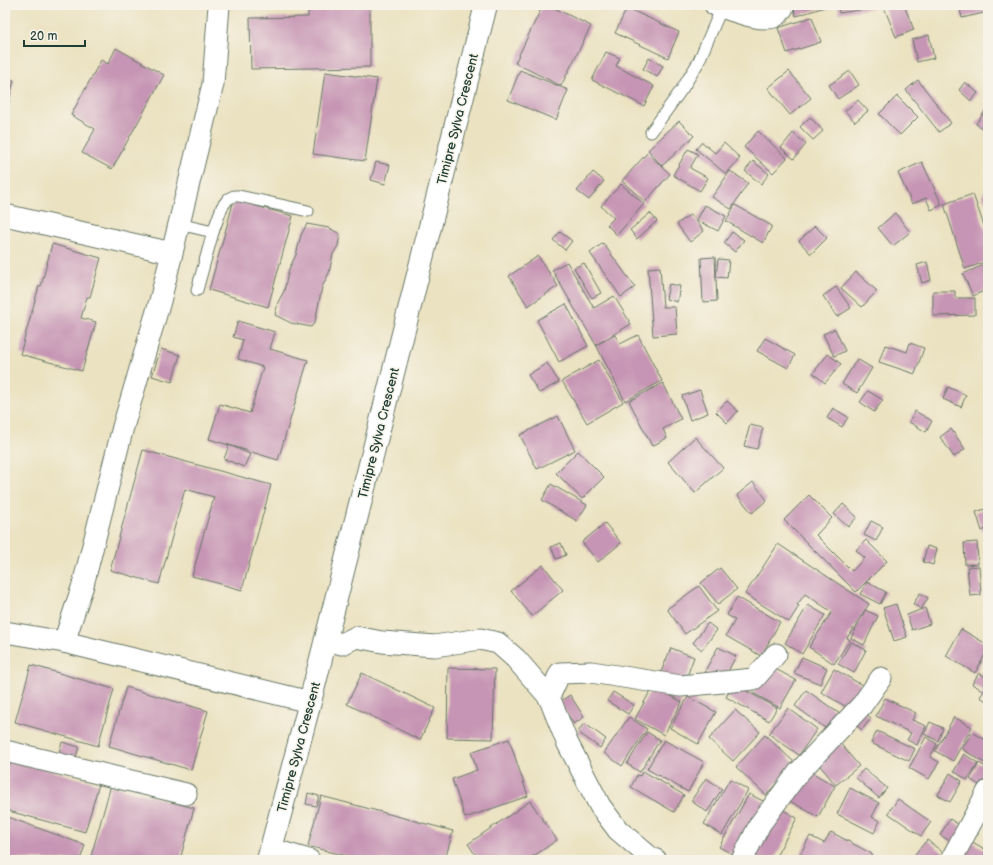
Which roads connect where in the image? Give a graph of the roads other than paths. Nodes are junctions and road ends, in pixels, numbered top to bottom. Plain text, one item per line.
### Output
1 (219, 5) edge
2 (486, 5) edge
3 (784, 5) edge
4 (718, 6) edge
5 (651, 132) dead end
6 (308, 211) dead end
7 (5, 215) edge
8 (179, 224) junction
9 (213, 232) junction
10 (172, 253) junction
11 (197, 290) dead end
12 (5, 632) edge
13 (326, 640) junction
14 (64, 642) junction
15 (776, 654) dead end
16 (881, 678) dead end
17 (549, 697) junction
18 (310, 702) junction
19 (5, 751) edge
20 (988, 791) edge
21 (186, 794) dead end
22 (270, 855) edge
23 (309, 860) edge
24 (656, 860) edge
25 (742, 860) edge
26 (951, 860) edge

1 - 8 street
2 - 13 street, Timipre Sylva Crescent
3 - 4 street
4 - 5 lane
6 - 9 lane
7 - 10 street
8 - 9 lane
8 - 10 street
9 - 11 lane
10 - 14 street
12 - 14 street
13 - 17 street
13 - 18 street, Timipre Sylva Crescent
14 - 18 street
15 - 17 street
16 - 25 street
17 - 24 street
18 - 22 street, Timipre Sylva Crescent
19 - 21 street
20 - 26 street
22 - 23 street

